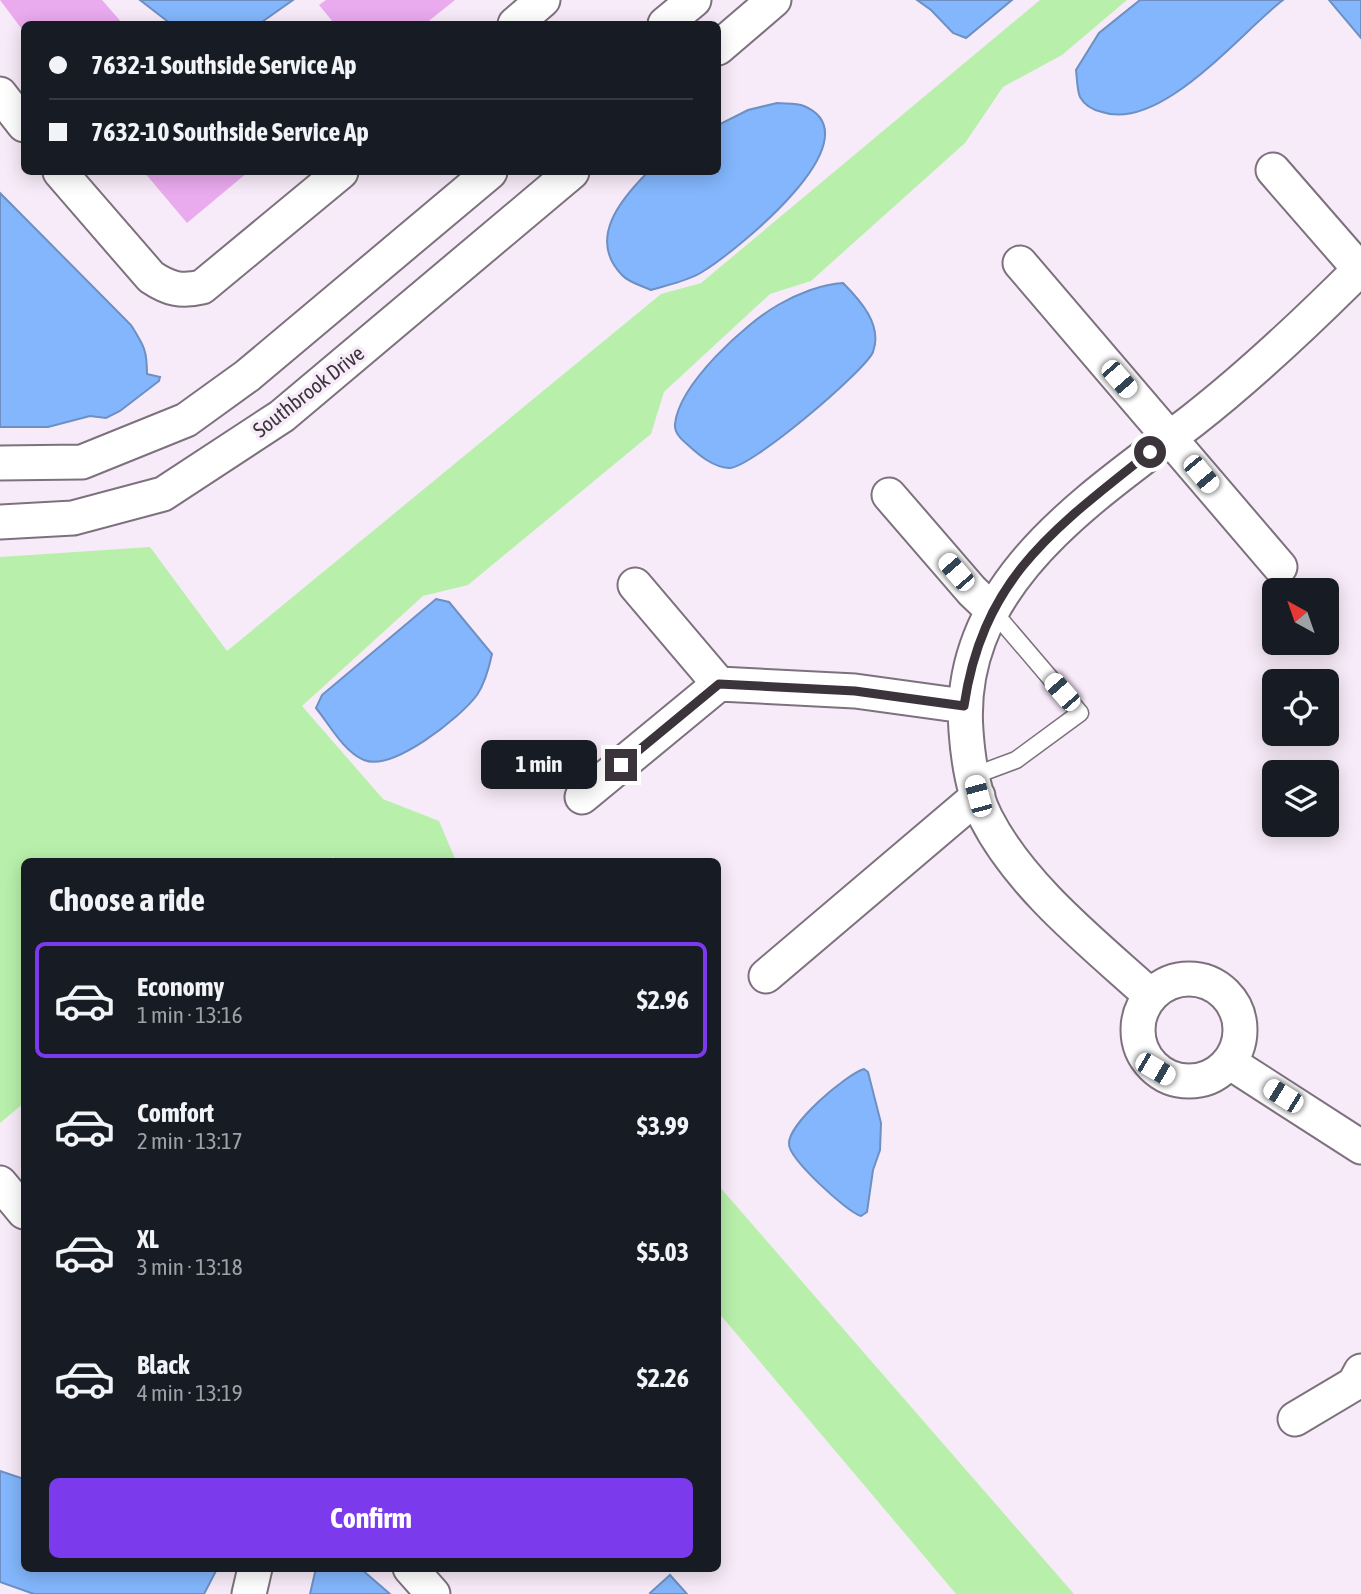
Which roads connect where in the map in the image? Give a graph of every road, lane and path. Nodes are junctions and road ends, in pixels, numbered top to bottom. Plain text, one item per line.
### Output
1 (544, 0) edge
2 (694, 0) edge
3 (774, 0) edge
4 (519, 21) edge
5 (669, 21) edge
6 (721, 45) edge
7 (0, 94) edge
8 (21, 121) edge
9 (1273, 170) dead end
10 (63, 175) edge
11 (337, 175) edge
12 (487, 175) edge
13 (568, 175) edge
14 (1020, 263) dead end
15 (1361, 270) edge
16 (247, 376) junction
17 (282, 416) junction
18 (1169, 437) junction
19 (0, 463) edge
20 (889, 495) dead end
21 (0, 522) edge
22 (1280, 568) dead end
23 (635, 585) dead end
24 (992, 610) junction
25 (719, 684) junction
26 (964, 706) junction
27 (976, 786) junction
28 (582, 797) dead end
29 (766, 976) dead end
30 (1151, 996) junction
31 (1228, 1062) junction
32 (1361, 1147) edge
33 (0, 1182) edge
34 (21, 1209) edge
35 (1361, 1371) edge
36 (1295, 1419) dead end
37 (255, 1572) edge
38 (414, 1572) edge
39 (249, 1594) edge
40 (433, 1594) edge

1 - 4 street
2 - 5 street
3 - 6 street
7 - 8 street
9 - 15 street
10 - 11 street
12 - 16 street
13 - 17 street, Southbrook Drive
14 - 18 street
15 - 18 street
16 - 17 street
16 - 19 street
17 - 21 street, Southbrook Drive
18 - 22 street
18 - 24 street
20 - 24 street
23 - 25 street
24 - 26 street
24 - 27 lane
25 - 26 street
25 - 28 street
26 - 27 street
27 - 29 street
27 - 30 street
30 - 31 street
30 - 31 street
31 - 32 street
33 - 34 street
35 - 36 street
37 - 39 street
38 - 40 street

